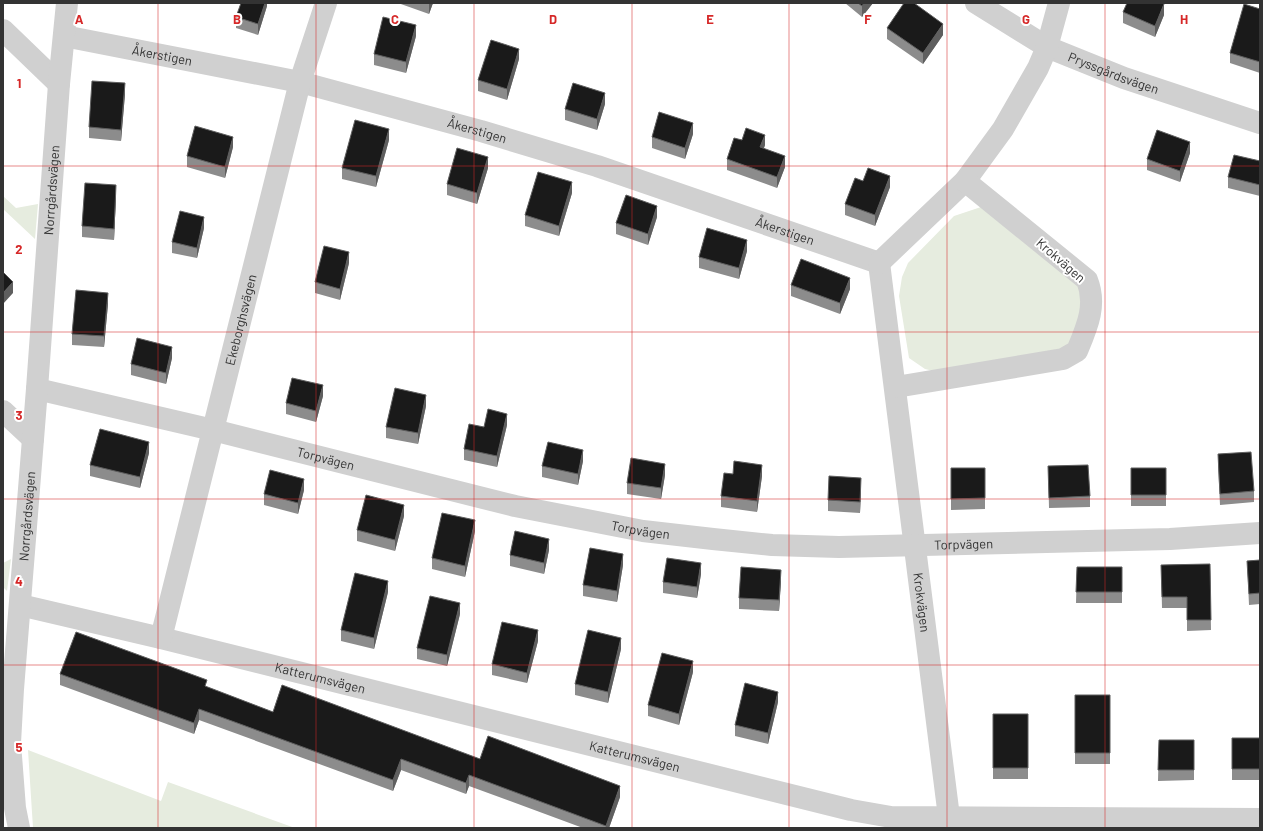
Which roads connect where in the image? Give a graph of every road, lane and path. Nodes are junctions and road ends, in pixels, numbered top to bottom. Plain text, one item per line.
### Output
1 (67, 3) edge
2 (326, 3) edge
3 (976, 3) edge
4 (1059, 3) edge
5 (3, 30) edge
6 (64, 36) junction
7 (1047, 47) junction
8 (300, 82) junction
9 (59, 84) junction
10 (1260, 123) edge
11 (965, 181) junction
12 (879, 263) junction
13 (896, 387) junction
14 (37, 389) junction
15 (3, 411) edge
16 (213, 430) junction
17 (33, 439) junction
18 (1260, 533) edge
19 (915, 545) junction
20 (20, 605) junction
21 (161, 638) junction
22 (12, 810) edge
23 (949, 817) junction
24 (1260, 819) edge

1 - 6 street, Norrgårdsvägen
2 - 8 street, Ekeborghsvägen
3 - 7 street, Pryssgårdsvägen
4 - 7 street
5 - 9 street
6 - 8 street, Åkerstigen
6 - 9 street, Norrgårdsvägen
7 - 10 street, Pryssgårdsvägen
7 - 11 street
8 - 12 street, Åkerstigen
8 - 16 street, Ekeborghsvägen
9 - 14 street, Norrgårdsvägen
11 - 12 street
11 - 13 street, Krokvägen
12 - 13 street, Krokvägen
13 - 19 street, Krokvägen
14 - 16 street, Torpvägen
14 - 17 street, Norrgårdsvägen
15 - 17 street
16 - 19 street, Torpvägen
16 - 21 street, Ekeborghsvägen
17 - 20 street, Norrgårdsvägen
18 - 19 street, Torpvägen
19 - 23 street, Krokvägen
20 - 21 street, Katterumsvägen
20 - 22 street, Norrgårdsvägen
21 - 23 street, Katterumsvägen
23 - 24 street, Katterumsvägen

